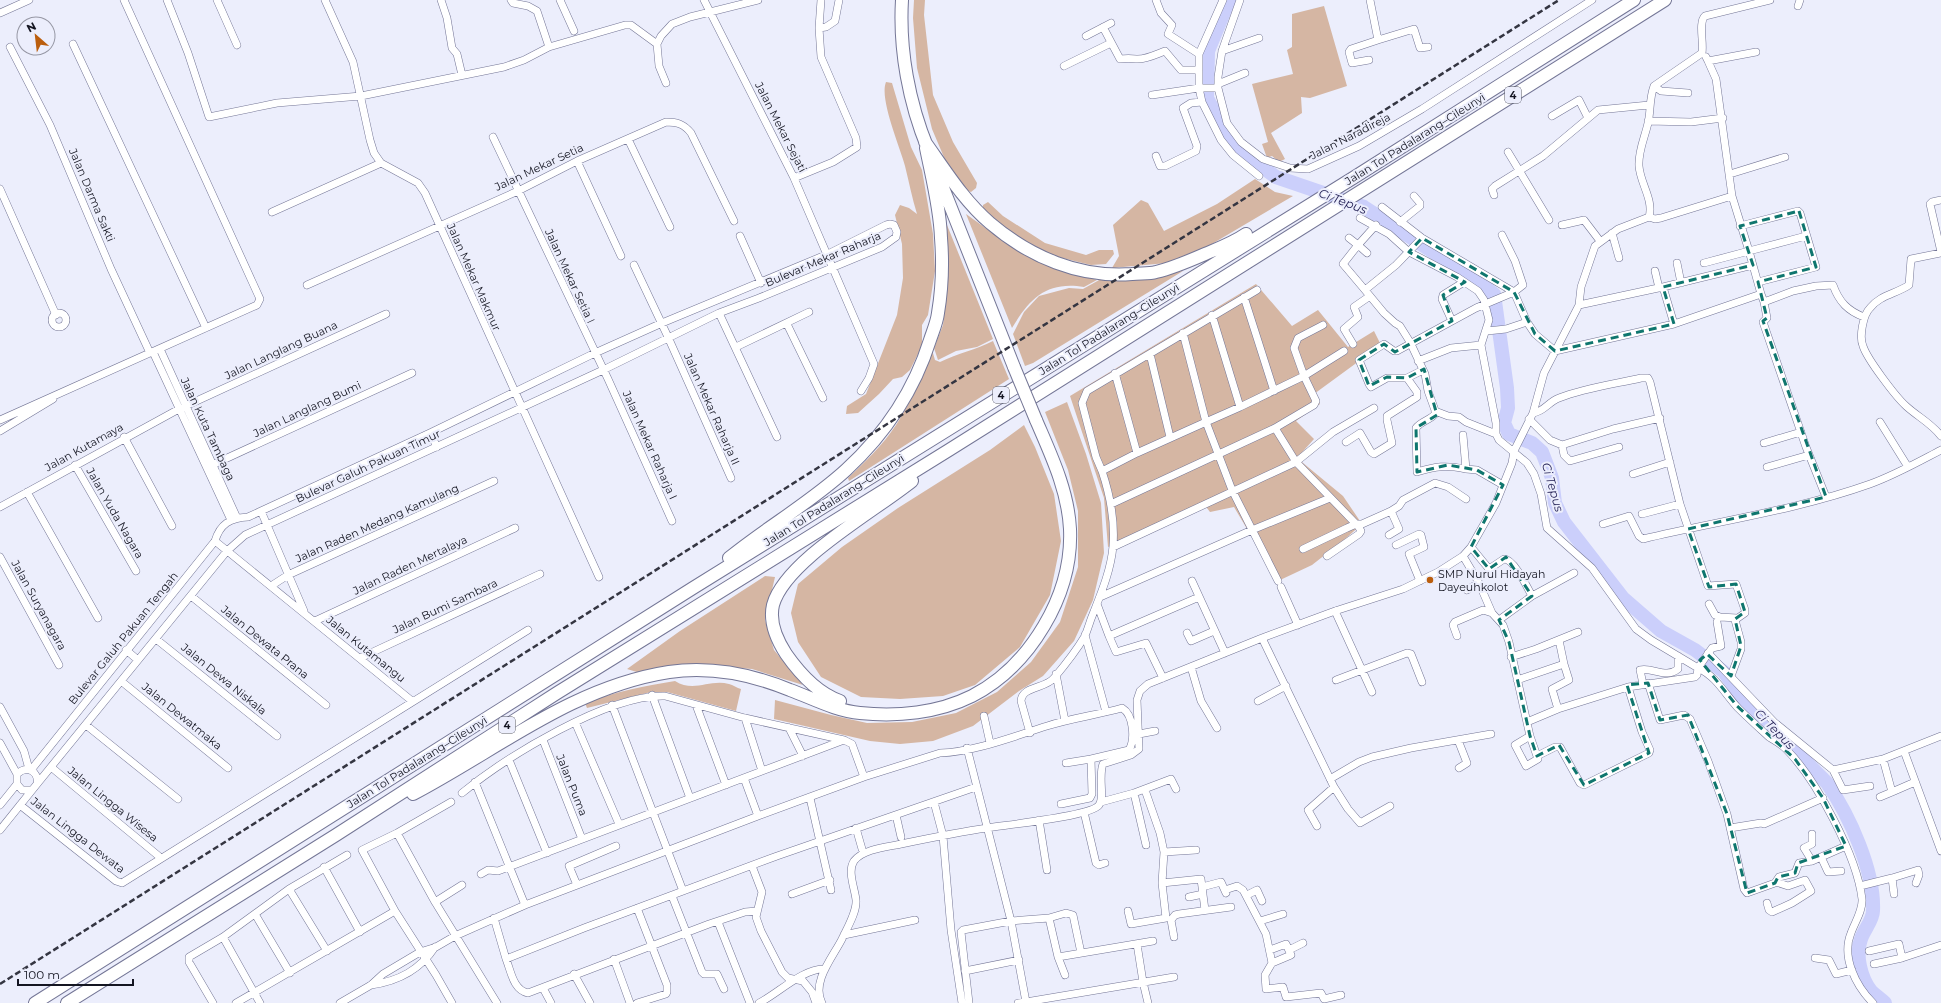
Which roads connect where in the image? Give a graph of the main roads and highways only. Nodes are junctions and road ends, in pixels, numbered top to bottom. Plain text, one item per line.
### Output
1 (902, 0) edge
2 (1634, 0) edge
3 (1665, 0) edge
4 (925, 142) junction
5 (1307, 202) junction
6 (949, 450) junction
7 (693, 588) junction
8 (877, 714) junction
9 (336, 835) junction
10 (35, 1003) edge
11 (67, 1003) edge

1 - 4 highway
2 - 5 highway, Jalan Tol Padalarang–Cileunyi / 4
3 - 6 highway, Jalan Tol Padalarang–Cileunyi / 4
4 - 5 highway
4 - 7 highway
4 - 8 highway, bridge
5 - 7 highway, Jalan Tol Padalarang–Cileunyi / 4
6 - 8 highway
6 - 9 highway, Jalan Tol Padalarang–Cileunyi / 4
7 - 10 highway, Jalan Tol Padalarang–Cileunyi / 4
8 - 9 highway
9 - 11 highway, Jalan Tol Padalarang–Cileunyi / 4

